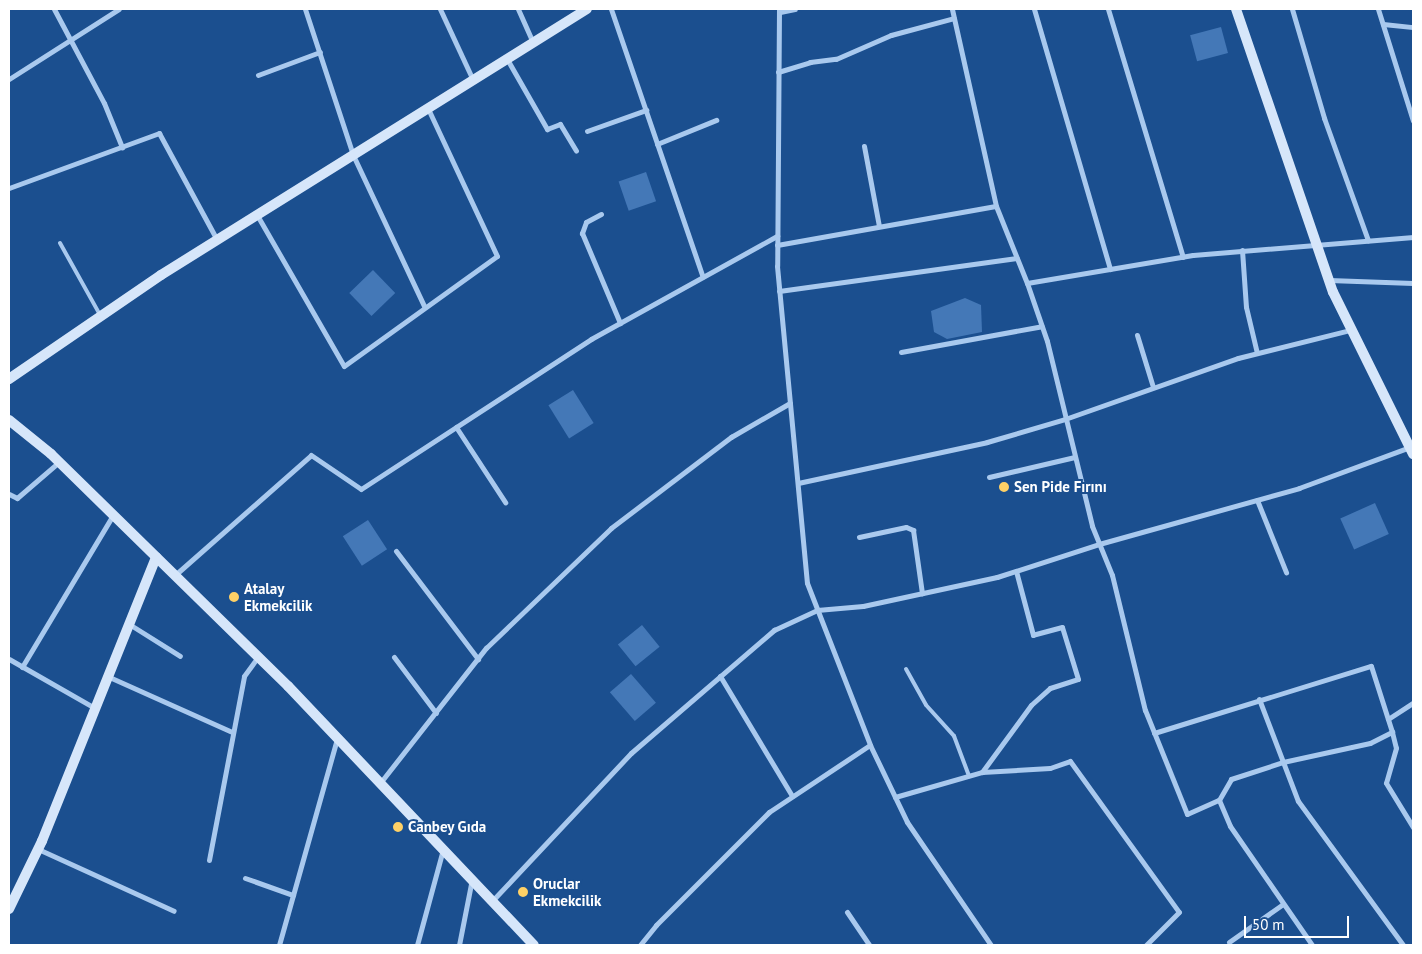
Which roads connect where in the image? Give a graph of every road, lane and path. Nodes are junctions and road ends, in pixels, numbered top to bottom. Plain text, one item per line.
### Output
1 (54, 9) edge
2 (119, 9) edge
3 (305, 9) edge
4 (440, 9) edge
5 (518, 9) edge
6 (587, 9) edge
7 (611, 9) edge
8 (796, 9) edge
9 (952, 9) edge
10 (1034, 9) edge
11 (1108, 9) edge
12 (1236, 9) edge
13 (1292, 9) edge
14 (1378, 9) edge
15 (779, 10) edge
16 (954, 18) junction
17 (1383, 24) junction
18 (1413, 27) edge
19 (70, 37) junction
20 (533, 42) junction
21 (320, 52) junction
22 (507, 59) junction
23 (778, 72) junction
24 (258, 75) dead end
25 (9, 78) edge
26 (473, 80) junction
27 (428, 108) junction
28 (646, 110) junction
29 (1413, 118) edge
30 (716, 120) dead end
31 (587, 131) dead end
32 (657, 144) junction
33 (864, 146) dead end
34 (122, 147) junction
35 (576, 151) dead end
36 (353, 155) junction
37 (9, 188) edge
38 (996, 206) junction
39 (601, 214) dead end
40 (257, 215) junction
41 (879, 226) junction
42 (777, 236) junction
43 (1413, 237) edge
44 (217, 240) junction
45 (1368, 240) junction
46 (1316, 243) junction
47 (60, 244) dead end
48 (777, 245) junction
49 (1242, 250) junction
50 (1183, 257) junction
51 (1017, 258) junction
52 (1110, 269) junction
53 (703, 277) junction
54 (1329, 280) junction
55 (1027, 283) junction
56 (1413, 283) edge
57 (779, 291) junction
58 (424, 306) junction
59 (100, 315) junction
60 (620, 323) junction
61 (1042, 326) junction
62 (1350, 330) junction
63 (1137, 335) dead end
64 (901, 352) dead end
65 (1257, 353) junction
66 (9, 379) edge
67 (1154, 387) junction
68 (790, 403) junction
69 (1065, 418) junction
70 (9, 420) edge
71 (456, 427) junction
72 (1411, 450) edge
73 (1075, 457) junction
74 (59, 462) junction
75 (989, 477) dead end
76 (798, 483) junction
77 (9, 494) edge
78 (1257, 500) junction
79 (505, 502) dead end
80 (113, 515) junction
81 (859, 537) dead end
82 (1099, 544) junction
83 (396, 551) dead end
84 (156, 556) junction
85 (1016, 571) junction
86 (1286, 572) dead end
87 (175, 575) junction
88 (922, 593) junction
89 (817, 610) junction
90 (129, 624) junction
91 (180, 656) dead end
92 (258, 657) junction
93 (394, 657) dead end
94 (9, 659) edge
95 (478, 659) junction
96 (22, 667) junction
97 (906, 669) dead end
98 (107, 676) junction
99 (720, 676) junction
100 (1260, 699) junction
101 (1413, 703) edge
102 (95, 708) junction
103 (436, 713) junction
104 (1388, 719) junction
105 (232, 732) junction
106 (1392, 732) junction
107 (1154, 734) junction
108 (337, 738) junction
109 (870, 745) junction
110 (1283, 762) junction
111 (982, 772) junction
112 (969, 776) junction
113 (380, 783) junction
114 (792, 796) junction
115 (895, 797) junction
116 (1219, 800) junction
117 (1413, 827) edge
118 (38, 849) junction
119 (443, 849) junction
120 (209, 860) dead end
121 (245, 878) dead end
122 (472, 880) junction
123 (293, 895) junction
124 (492, 901) junction
125 (1283, 904) junction
126 (9, 909) edge
127 (174, 911) dead end
128 (847, 912) dead end
129 (1229, 942) dead end
130 (279, 945) edge
131 (417, 945) edge
132 (459, 945) edge
133 (534, 945) edge
134 (640, 945) edge
135 (869, 945) edge
136 (991, 945) edge
137 (1146, 945) edge
138 (1312, 945) edge
139 (1403, 945) edge

1 - 19 street
2 - 19 street
3 - 21 street
4 - 26 street
5 - 20 street
6 - 20 main road
7 - 28 street
8 - 15 street
9 - 16 street
10 - 52 street
11 - 50 street
12 - 46 main road
13 - 45 street
14 - 17 street
15 - 23 street
16 - 23 street
16 - 38 street
17 - 18 street
17 - 29 street
19 - 25 street
19 - 34 street
20 - 22 main road
21 - 24 street
21 - 36 street
22 - 26 main road
22 - 35 street
23 - 42 street
26 - 27 main road
27 - 36 main road
27 - 58 street
28 - 31 street
28 - 32 street
30 - 32 street
32 - 53 street
33 - 41 street
34 - 37 street
34 - 44 street
36 - 40 main road
36 - 58 street
38 - 41 street
38 - 51 street
39 - 60 street
40 - 44 main road
40 - 58 street
41 - 48 street
42 - 48 street
42 - 53 street
43 - 45 street
44 - 59 main road
45 - 46 street
46 - 49 street
46 - 54 main road
47 - 59 lane
48 - 57 street
49 - 50 street
49 - 65 street
50 - 52 street
51 - 55 street
51 - 57 street
52 - 55 street
53 - 60 street
54 - 56 street
54 - 62 main road
55 - 61 street
57 - 68 street
59 - 66 main road
60 - 71 street
61 - 64 street
61 - 69 street
62 - 65 street
62 - 72 main road
63 - 67 street
65 - 67 street
67 - 69 street
68 - 76 street
68 - 95 street
69 - 73 street
69 - 76 street
70 - 74 main road
71 - 79 street
71 - 87 street
72 - 78 street
73 - 75 street
73 - 82 street
74 - 77 street
74 - 80 main road
76 - 89 street
78 - 82 street
78 - 86 street
80 - 84 main road
80 - 96 street
81 - 88 street
82 - 85 street
82 - 107 street
83 - 95 street
84 - 87 main road
84 - 90 main road
85 - 88 street
85 - 111 street
87 - 92 main road
88 - 89 street
89 - 99 street
89 - 109 street
90 - 91 street
90 - 98 main road
92 - 105 street
92 - 108 main road
93 - 103 street
94 - 96 street
95 - 103 street
96 - 102 street
97 - 112 lane
98 - 102 main road
98 - 105 street
99 - 114 street
99 - 124 street
100 - 104 street
100 - 107 street
100 - 110 street
101 - 104 street
102 - 118 main road
103 - 113 street
104 - 106 street
105 - 120 street
106 - 110 street
106 - 117 street
107 - 116 street
108 - 113 main road
108 - 123 street
109 - 114 street
109 - 115 street
110 - 116 street
110 - 139 street
111 - 112 street
111 - 137 street
112 - 115 street
113 - 119 main road
114 - 134 street
115 - 136 street
116 - 125 street
118 - 126 main road
118 - 127 street
119 - 122 main road
119 - 131 street
121 - 123 street
122 - 124 main road
122 - 132 street
123 - 130 street
124 - 133 main road
125 - 129 street
125 - 138 street
128 - 135 street

